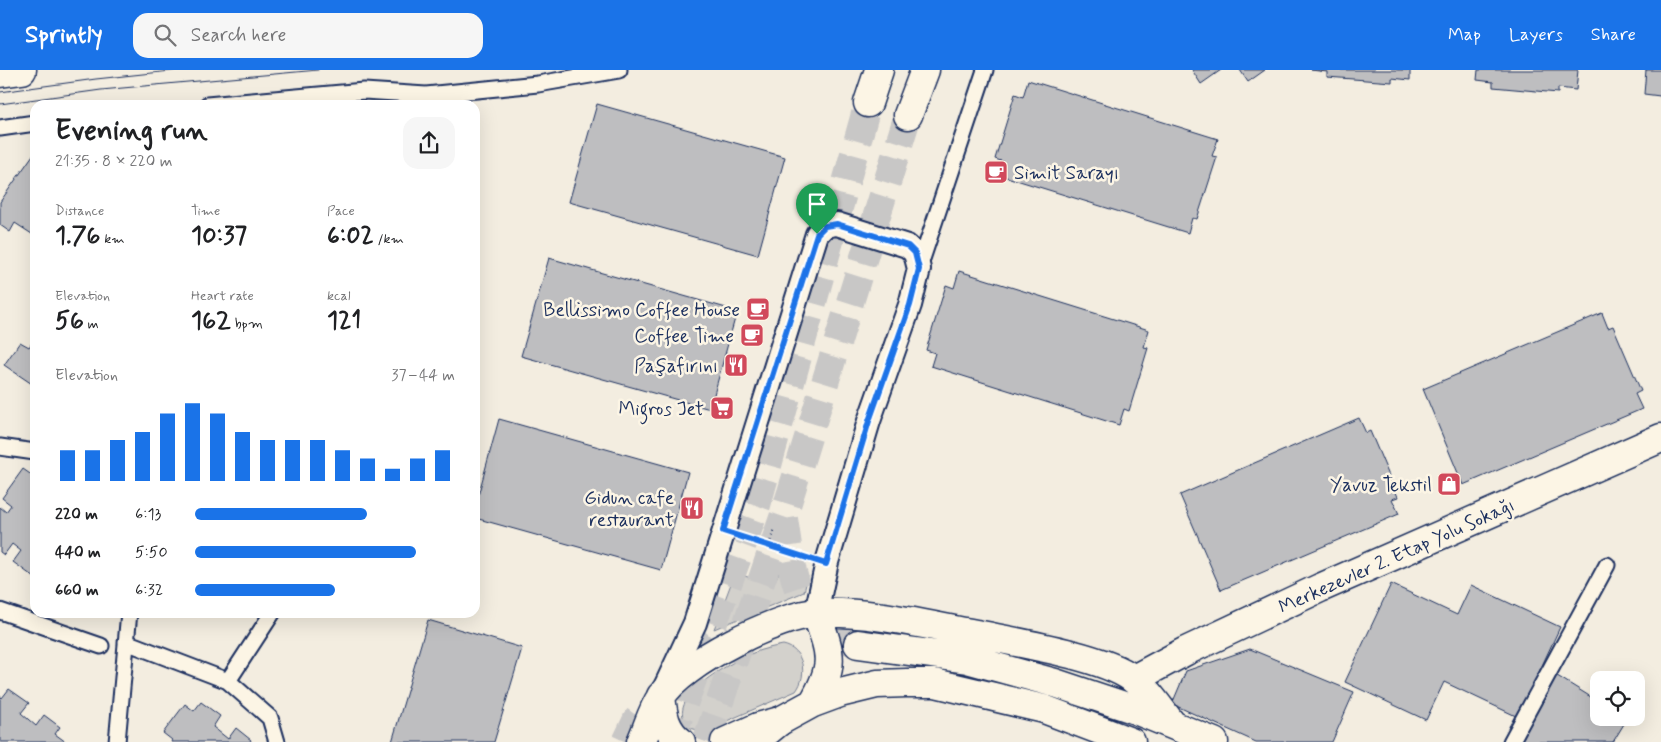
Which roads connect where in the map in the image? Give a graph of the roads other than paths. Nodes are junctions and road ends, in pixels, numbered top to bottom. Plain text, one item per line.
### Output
1 (22, 70) edge
2 (619, 70) edge
3 (879, 70) edge
4 (925, 70) edge
5 (985, 70) edge
6 (0, 73) edge
7 (263, 100) edge
8 (868, 103) tunnel mouth
9 (908, 115) tunnel mouth
10 (30, 124) edge
11 (0, 128) edge
12 (919, 269) junction
13 (1661, 438) edge
14 (0, 447) edge
15 (30, 451) edge
16 (1607, 565) dead end
17 (0, 611) edge
18 (816, 613) junction
19 (129, 618) edge
20 (270, 618) edge
21 (126, 642) junction
22 (858, 644) tunnel mouth
23 (101, 646) dead end
24 (1134, 680) junction
25 (228, 681) junction
26 (661, 696) junction
27 (813, 703) junction
28 (780, 721) junction
29 (1172, 724) junction
30 (117, 742) edge
31 (277, 742) edge
32 (625, 742) edge
33 (641, 742) edge
34 (681, 742) edge
35 (725, 742) edge
36 (757, 742) edge
37 (1131, 742) edge
38 (1214, 742) edge
39 (1511, 742) edge

1 - 6 main road
2 - 7 lane
3 - 8 main road
4 - 9 main road
5 - 12 lane
10 - 11 lane
12 - 18 street
12 - 26 street
13 - 24 main road, Merkezevler 2. Etap Yolu Sokağı
14 - 15 lane
16 - 39 lane
17 - 23 lane
18 - 24 main road
18 - 26 main road
18 - 27 main road
19 - 21 lane
20 - 25 lane
21 - 25 lane
21 - 30 lane
22 - 29 main road
24 - 29 main road
25 - 31 lane
26 - 32 main road
26 - 33 main road
26 - 34 main road
27 - 28 main road
27 - 37 main road
28 - 35 main road
28 - 36 main road
29 - 38 main road

